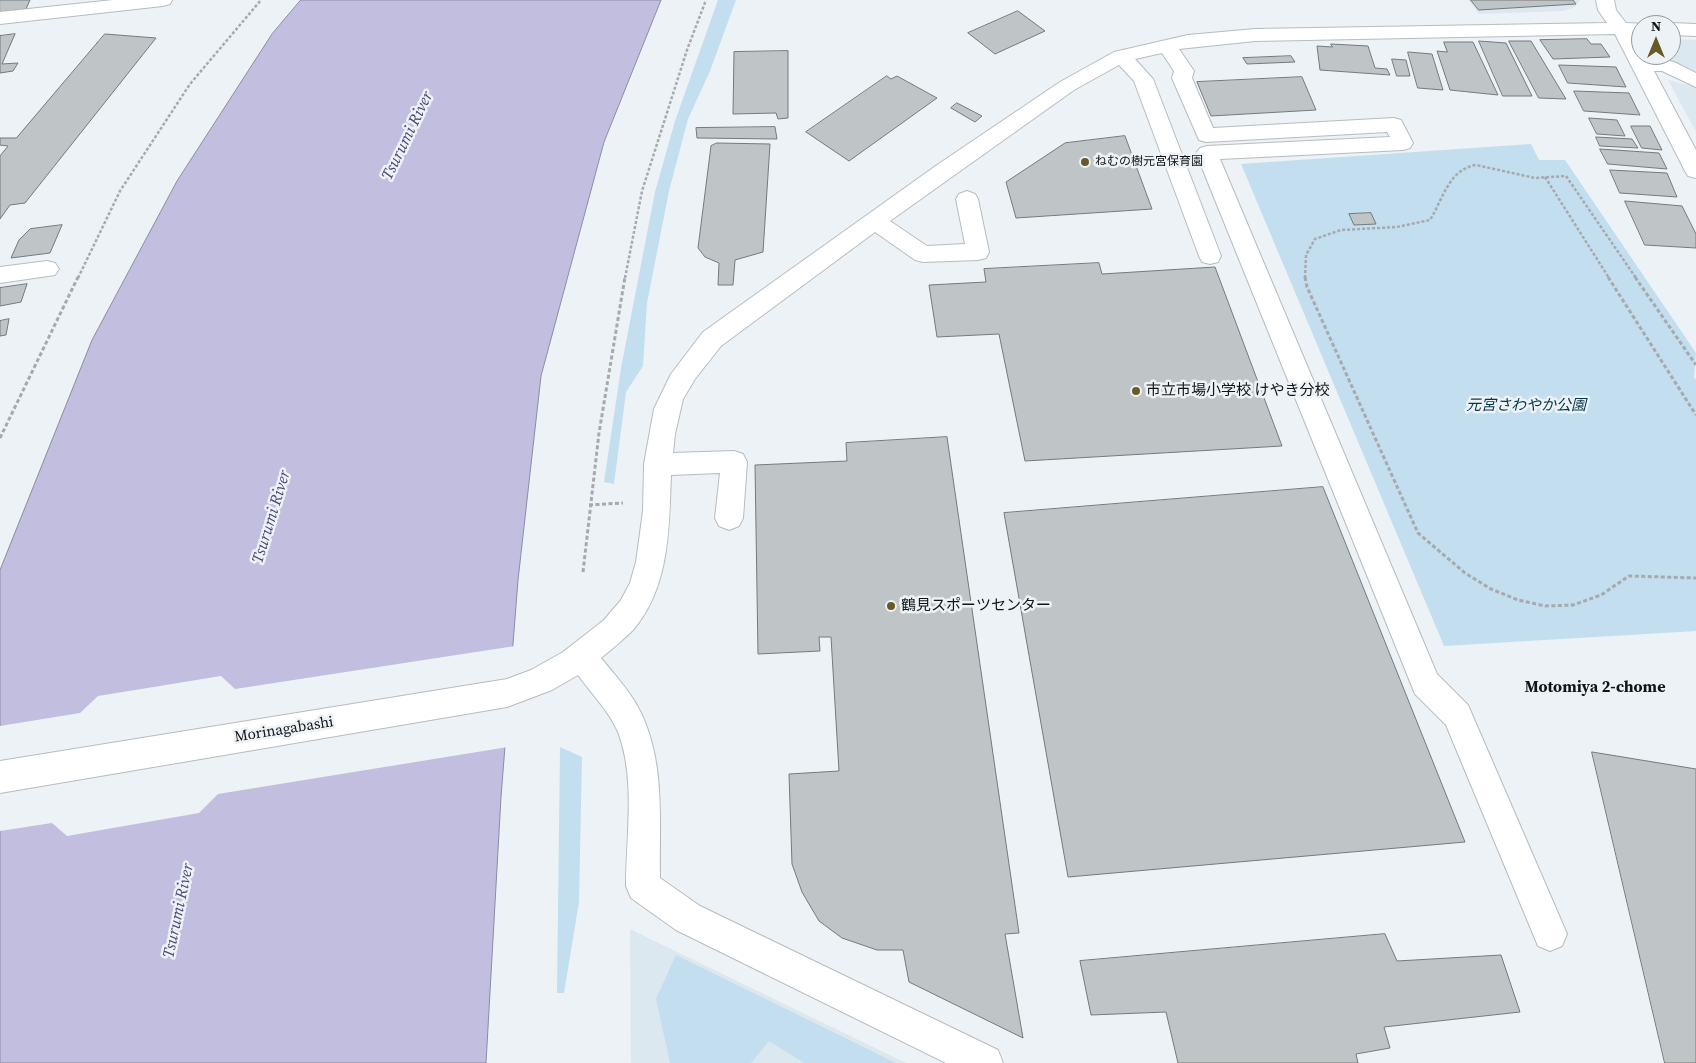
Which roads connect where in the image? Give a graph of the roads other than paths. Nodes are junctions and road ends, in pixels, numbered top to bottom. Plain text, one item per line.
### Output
1 (164, 0) edge
2 (1604, 0) edge
3 (0, 18) edge
4 (1619, 28) junction
5 (1631, 28) edge
6 (1681, 29) edge
7 (1696, 30) edge
8 (1631, 44) edge
9 (1167, 45) junction
10 (1121, 56) junction
11 (1642, 65) edge
12 (1658, 65) edge
13 (1696, 81) edge
14 (1689, 145) edge
15 (1696, 171) edge
16 (966, 199) dead end
17 (874, 220) junction
18 (1210, 256) dead end
19 (48, 269) dead end
20 (0, 275) edge
21 (657, 464) junction
22 (729, 518) dead end
23 (572, 663) junction
24 (0, 777) edge
25 (1550, 934) dead end
26 (984, 1063) edge

1 - 3 street
2 - 4 street
4 - 5 street, Morinagabashi
4 - 8 street
4 - 9 street, Morinagabashi
6 - 7 street
9 - 10 street, Morinagabashi
9 - 25 street
10 - 17 street, Morinagabashi
10 - 18 street
11 - 14 street
12 - 13 street
14 - 15 street
16 - 17 street
17 - 21 street, Morinagabashi
19 - 20 street
21 - 22 street
21 - 23 street, Morinagabashi
23 - 24 street, Morinagabashi
23 - 26 street

